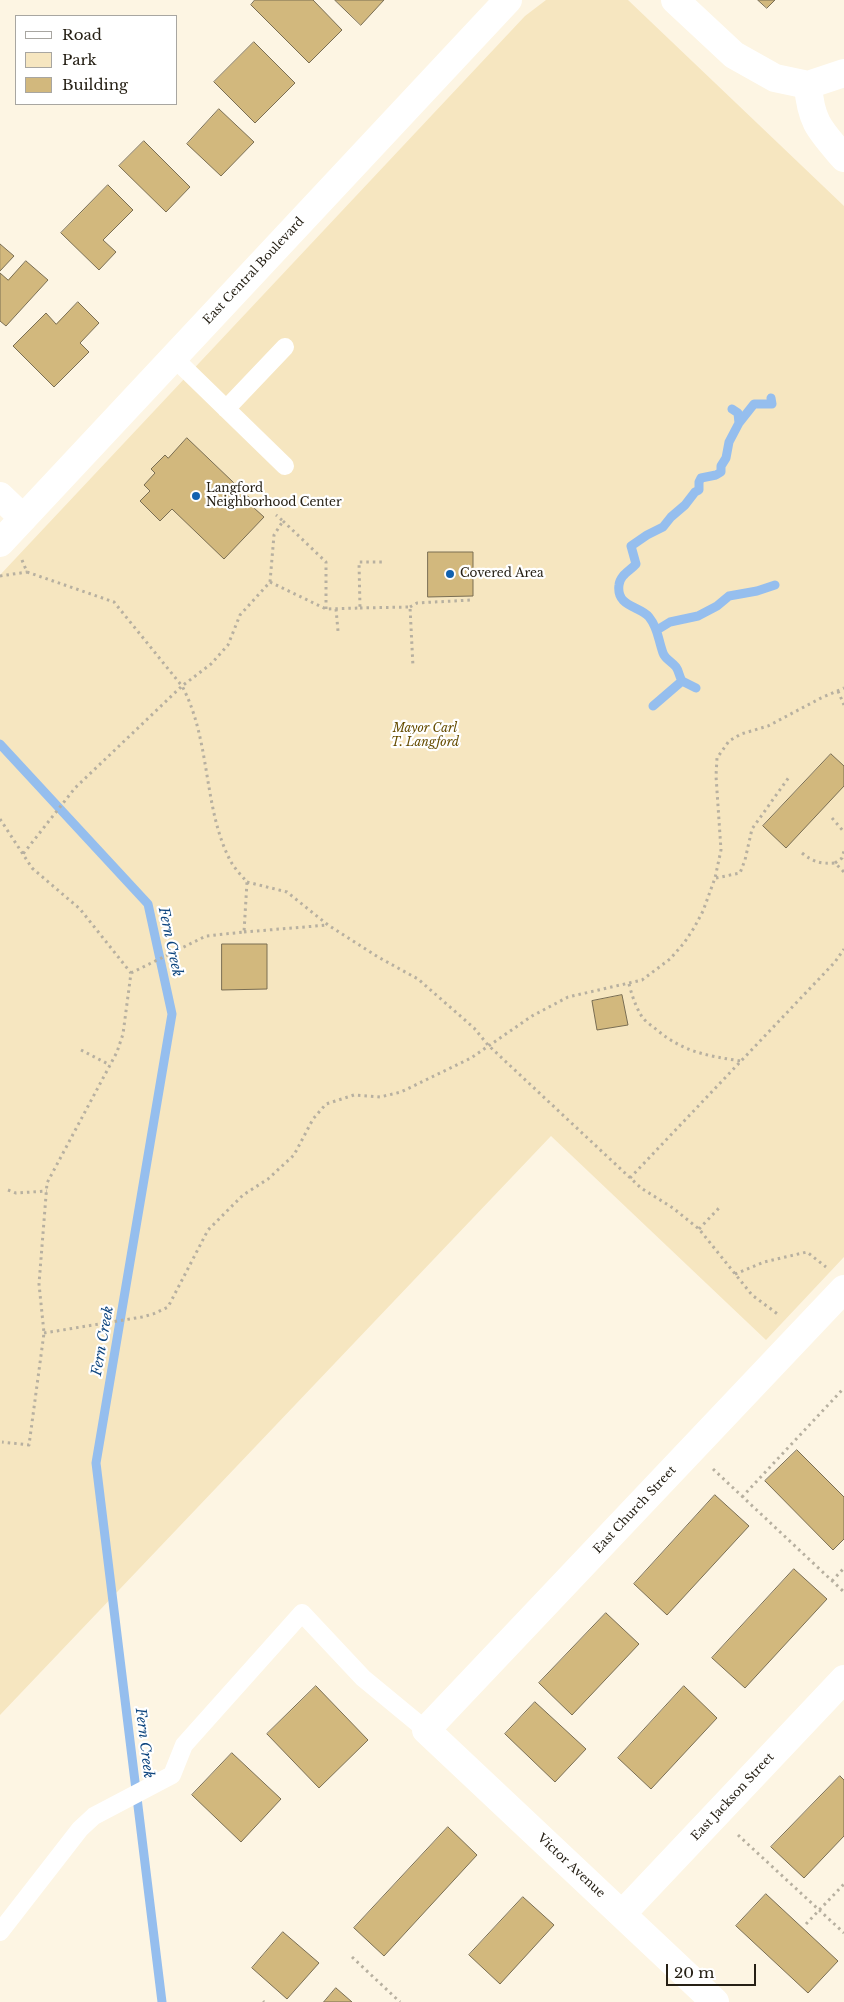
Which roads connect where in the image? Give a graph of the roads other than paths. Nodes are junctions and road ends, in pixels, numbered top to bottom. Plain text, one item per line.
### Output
1 (508, 0) edge
2 (674, 0) edge
3 (844, 73) edge
4 (808, 85) junction
5 (844, 158) edge
6 (285, 347) dead end
7 (174, 358) junction
8 (226, 409) junction
9 (285, 466) dead end
10 (0, 496) edge
11 (24, 518) junction
12 (10, 549) edge
13 (844, 1289) edge
14 (844, 1679) edge
15 (426, 1730) junction
16 (622, 1914) junction
17 (0, 1932) edge
18 (715, 2002) edge

1 - 7 street, East Central Boulevard
2 - 4 street
3 - 4 street
4 - 5 street
6 - 8 lane
7 - 8 lane
7 - 11 street, East Central Boulevard
8 - 9 lane
10 - 11 street
11 - 12 street, East Central Boulevard
13 - 15 street, East Church Street
14 - 16 street, East Jackson Street
15 - 16 street, Victor Avenue
15 - 17 lane
16 - 18 street, Victor Avenue

